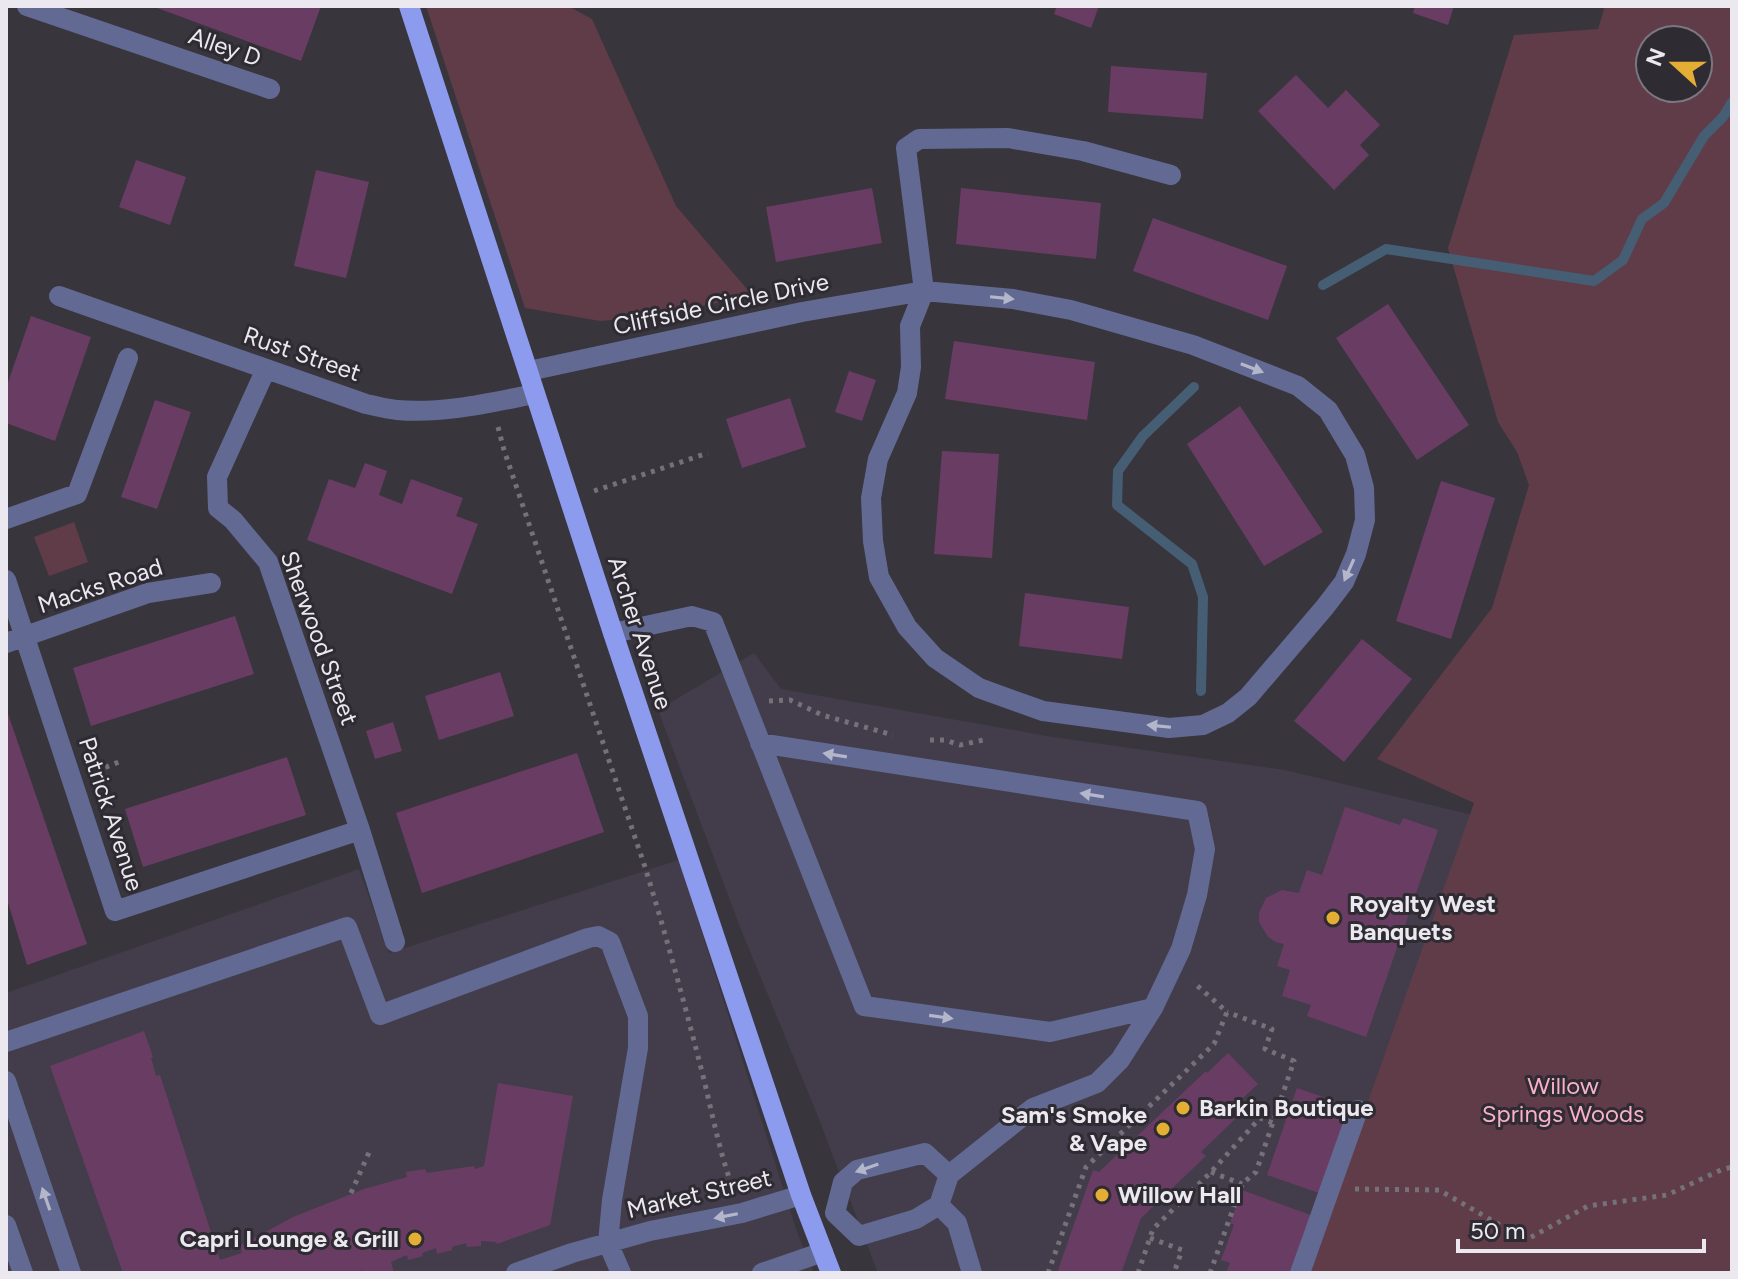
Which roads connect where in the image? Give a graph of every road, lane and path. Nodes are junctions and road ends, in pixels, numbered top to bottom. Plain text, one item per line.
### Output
1 (27, 6) edge
2 (409, 6) edge
3 (270, 89) dead end
4 (1171, 175) dead end
5 (924, 291) junction
6 (59, 296) dead end
7 (128, 358) dead end
8 (266, 369) junction
9 (529, 371) junction
10 (534, 394) junction
11 (499, 430) dead end
12 (708, 453) dead end
13 (593, 491) dead end
14 (6, 519) edge
15 (6, 580) edge
16 (211, 583) dead end
17 (613, 633) junction
18 (26, 637) junction
19 (6, 643) edge
20 (744, 703) junction
21 (893, 735) dead end
22 (988, 739) dead end
23 (920, 740) dead end
24 (760, 743) junction
25 (360, 830) junction
26 (395, 942) dead end
27 (1174, 965) junction
28 (1153, 1008) junction
29 (1227, 1012) junction
30 (6, 1042) edge
31 (6, 1081) edge
32 (1358, 1110) dead end
33 (1273, 1123) junction
34 (371, 1148) dead end
35 (1732, 1167) edge
36 (1211, 1172) junction
37 (949, 1175) junction
38 (1242, 1184) junction
39 (732, 1185) dead end
40 (1330, 1189) junction
41 (351, 1193) dead end
42 (801, 1195) junction
43 (939, 1205) junction
44 (835, 1213) junction
45 (811, 1220) junction
46 (6, 1225) edge
47 (1150, 1238) junction
48 (608, 1243) junction
49 (823, 1252) junction
50 (23, 1273) edge
51 (71, 1273) edge
52 (516, 1273) edge
53 (621, 1273) edge
54 (762, 1273) edge
55 (831, 1273) edge
56 (972, 1273) edge
57 (1048, 1273) edge
58 (1138, 1273) edge
59 (1174, 1273) edge
60 (1210, 1273) edge
61 (1300, 1273) edge

1 - 3 street, Alley D
2 - 9 main road, Archer Avenue
4 - 5 street
5 -> 5 street, Cliffside Circle Drive
5 - 9 street, Cliffside Circle Drive
6 - 8 street, Rust Street
7 - 14 street
8 - 10 street, Rust Street
8 - 25 street, Sherwood Street
9 - 10 main road, Archer Avenue
10 - 17 main road, Archer Avenue
11 - 39 path
12 - 13 path
15 - 18 street, Patrick Avenue
16 - 18 street, Macks Road
17 - 20 street
17 - 42 main road, Archer Avenue
18 - 19 street, Macks Road
18 - 25 street, Patrick Avenue
20 - 21 path
20 - 24 street
22 - 23 path
27 -> 24 street
24 -> 28 street
25 - 26 street, Sherwood Street
27 - 28 street
27 - 29 path
28 - 37 street
29 - 33 path
29 - 57 path
30 - 48 street
51 -> 31 street
32 - 40 street
33 - 36 path
33 - 38 path
34 - 41 path
35 - 40 path
36 - 38 path
36 - 47 path
37 - 43 street
37 -> 44 street
38 - 60 path
40 - 61 street
42 - 45 main road, Archer Avenue
42 -> 48 street, Market Street
43 - 44 street
43 - 56 street
44 - 45 street
45 - 49 main road, Archer Avenue
46 - 50 street
47 - 58 path
47 - 59 path
48 - 52 street, Market Street
48 - 53 street, Market Street
49 - 54 street
49 - 55 main road, Archer Avenue

